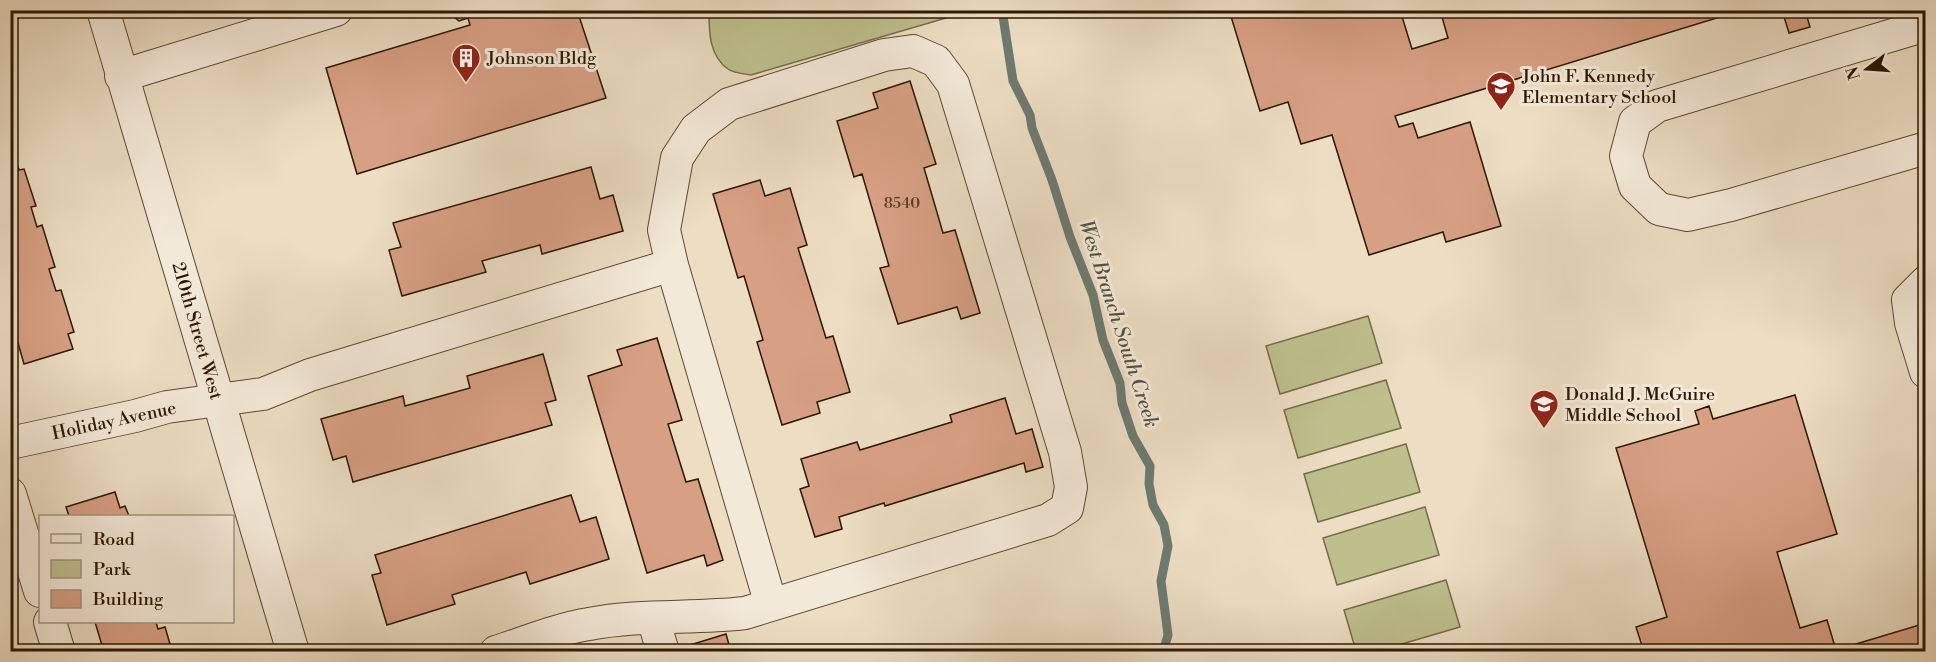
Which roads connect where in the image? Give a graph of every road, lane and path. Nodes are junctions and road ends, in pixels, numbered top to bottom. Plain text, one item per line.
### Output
1 (103, 10) edge
2 (336, 10) edge
3 (1926, 25) edge
4 (121, 75) junction
5 (1926, 148) edge
6 (672, 265) junction
7 (1926, 282) edge
8 (1926, 372) edge
9 (218, 401) junction
10 (10, 443) edge
11 (10, 494) edge
12 (39, 588) edge
13 (771, 604) junction
14 (653, 618) junction
15 (51, 623) edge
16 (59, 651) edge
17 (293, 651) edge
18 (496, 651) edge
19 (663, 651) edge

1 - 4 street, 210th Street West
2 - 4 street
3 - 5 street
4 - 9 street, 210th Street West
6 - 9 street, Holiday Avenue
6 - 13 street
6 - 13 street
7 - 8 street
9 - 10 street, Holiday Avenue
9 - 17 street, 210th Street West
11 - 12 street
13 - 14 street
14 - 18 street
14 - 19 street
15 - 16 street

